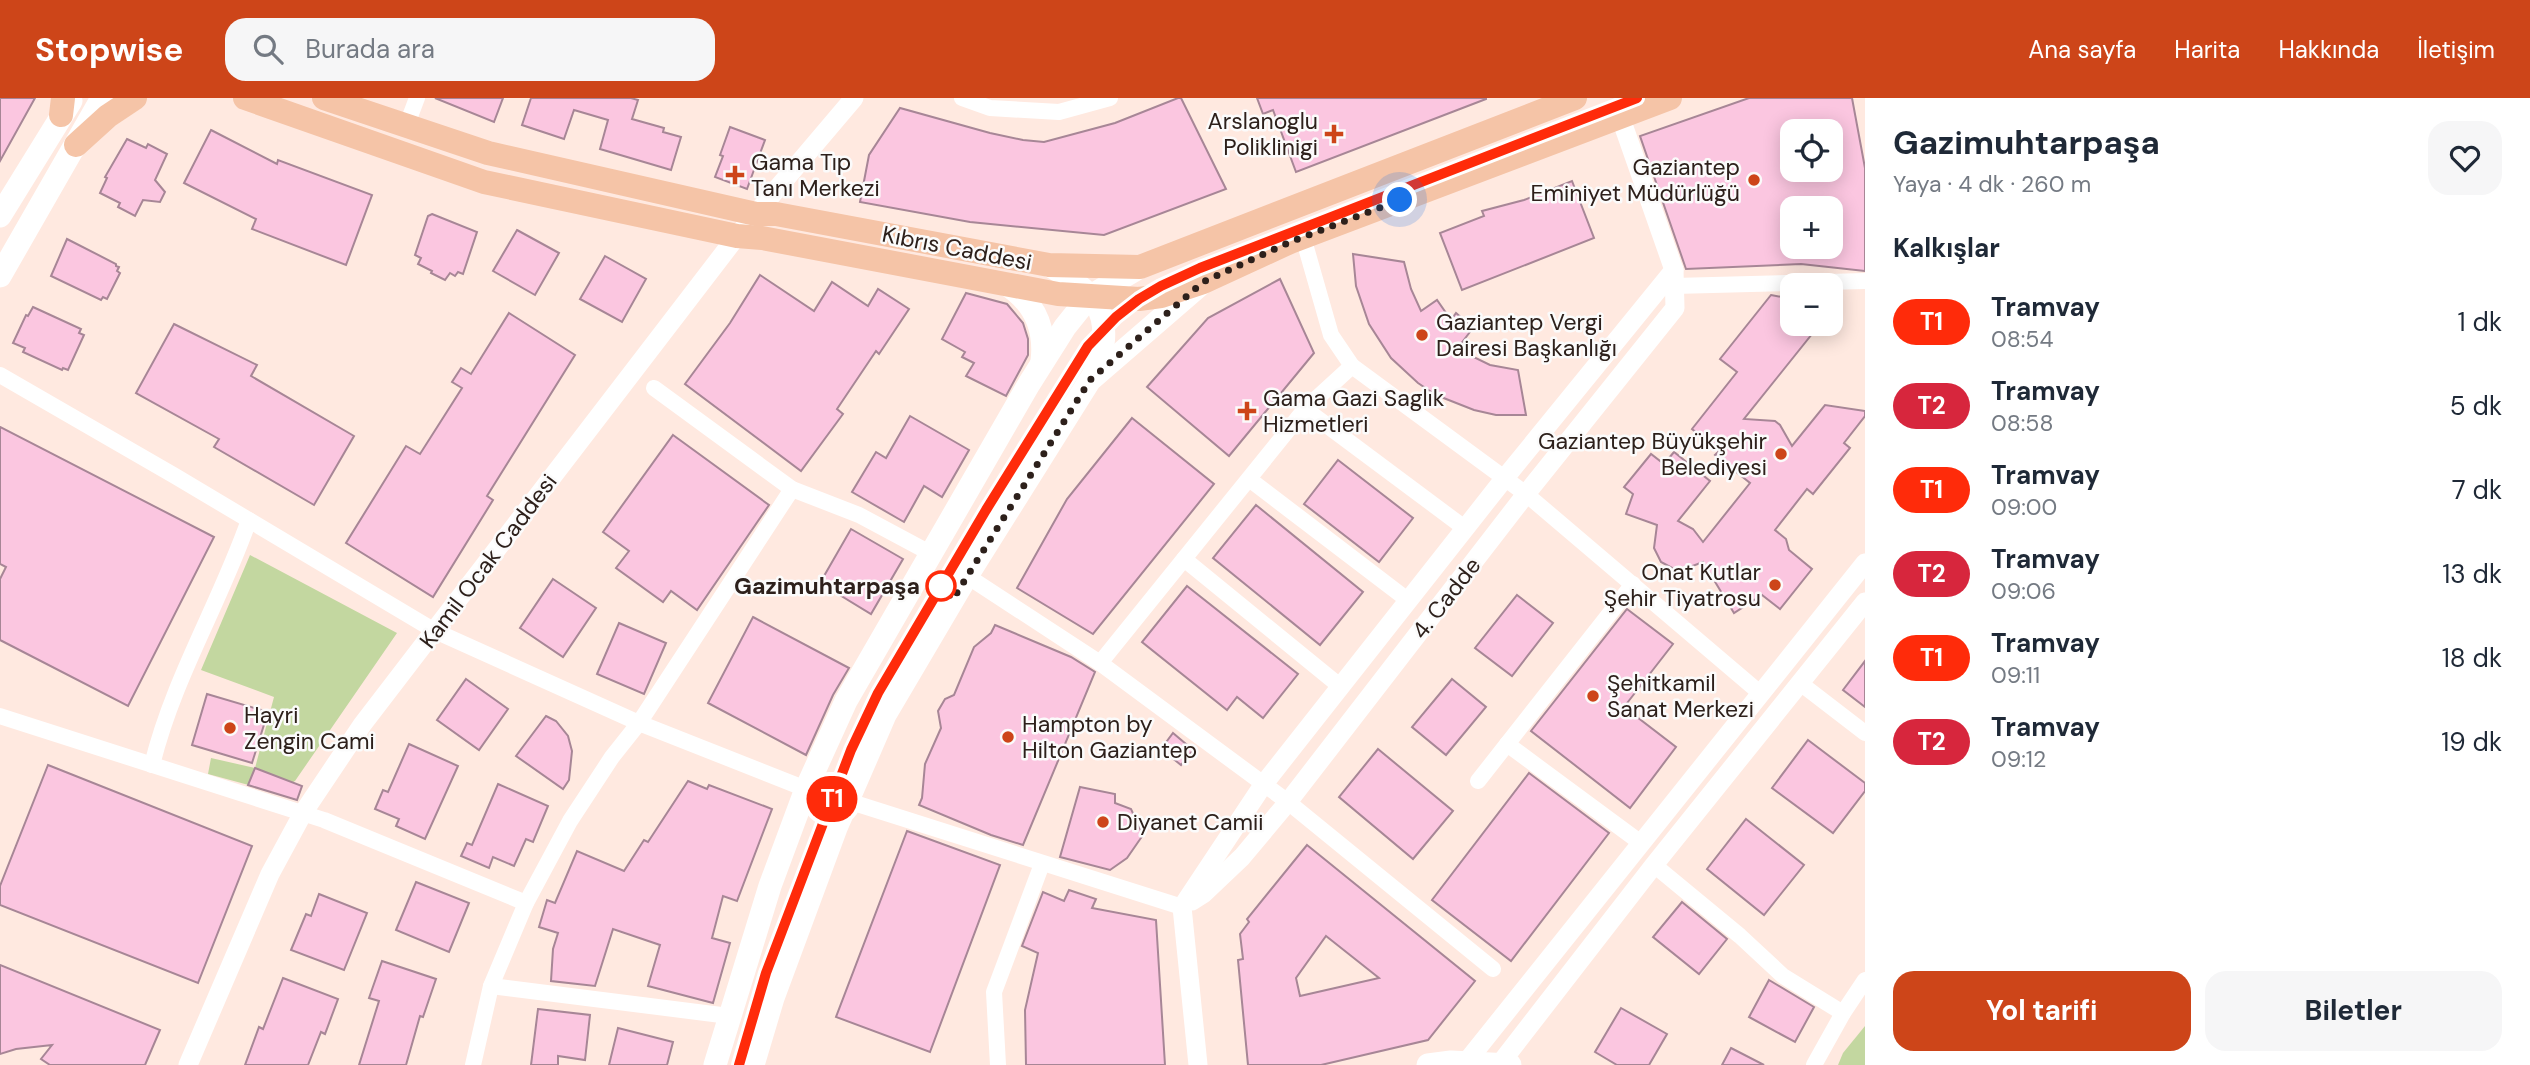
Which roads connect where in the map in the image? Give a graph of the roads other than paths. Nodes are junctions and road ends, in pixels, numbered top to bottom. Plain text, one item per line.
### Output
1 (102, 98) edge
2 (135, 98) edge
3 (245, 98) edge
4 (324, 98) edge
5 (417, 98) edge
6 (854, 98) edge
7 (962, 98) edge
8 (1110, 98) edge
9 (1575, 98) edge
10 (1670, 98) edge
11 (66, 104) edge
12 (1620, 116) junction
13 (406, 127) junction
14 (76, 145) junction
15 (756, 214) junction
16 (0, 216) edge
17 (737, 236) junction
18 (1303, 237) junction
19 (1049, 265) junction
20 (1140, 267) junction
21 (0, 276) edge
22 (1670, 280) junction
23 (1865, 281) edge
24 (1203, 282) junction
25 (1006, 285) junction
26 (1089, 297) junction
27 (1042, 361) junction
28 (1352, 366) junction
29 (0, 375) edge
30 (1090, 380) junction
31 (654, 388) dead end
32 (1305, 409) junction
33 (1249, 479) junction
34 (1504, 479) junction
35 (792, 489) junction
36 (1526, 494) junction
37 (249, 520) junction
38 (1466, 529) junction
39 (930, 553) junction
40 (1184, 559) junction
41 (1865, 563) edge
42 (967, 576) junction
43 (1633, 584) junction
44 (1409, 601) junction
45 (1865, 602) edge
46 (435, 632) junction
47 (1100, 663) junction
48 (1800, 683) junction
49 (1341, 687) junction
50 (1760, 694) junction
51 (0, 716) edge
52 (639, 723) junction
53 (1865, 733) edge
54 (1507, 744) junction
55 (152, 765) junction
56 (1478, 781) dead end
57 (1263, 785) junction
58 (806, 789) junction
59 (848, 801) junction
60 (1289, 802) junction
61 (303, 813) junction
62 (1641, 843) junction
63 (1042, 864) junction
64 (1654, 865) junction
65 (526, 903) junction
66 (1182, 907) junction
67 (1493, 969) dead end
68 (1865, 980) edge
69 (491, 986) junction
70 (1843, 1013) junction
71 (729, 1016) junction
72 (1464, 1064) edge
73 (188, 1065) edge
74 (473, 1065) edge
75 (715, 1065) edge
76 (754, 1065) edge
77 (998, 1065) edge
78 (1198, 1065) edge
79 (1428, 1065) edge
80 (1503, 1065) edge
81 (1814, 1065) edge

1 - 14 main road
2 - 14 main road
3 - 17 main road
4 - 13 main road, Kıbrıs Caddesi
5 - 13 street
6 - 15 street, Kamil Ocak Caddesi
7 - 8 street
9 - 20 main road, Kıbrıs Caddesi
10 - 12 main road
11 - 16 main road
12 - 18 main road
12 - 22 street
13 - 15 main road, Kıbrıs Caddesi
14 - 21 main road
15 - 17 street, Kamil Ocak Caddesi
15 - 19 main road, Kıbrıs Caddesi
17 - 25 main road
17 - 46 street, Kamil Ocak Caddesi
18 - 24 main road
18 - 28 street
19 - 20 main road, Kıbrıs Caddesi
19 - 26 main road
20 - 26 main road
22 - 23 street
22 - 34 street
22 - 36 street, 4. Cadde
24 - 26 main road
24 - 30 main road
25 - 26 main road
25 - 27 main road
26 - 27 main road
26 - 30 main road
27 - 39 main road
28 - 32 street
28 - 34 street
29 - 37 street
30 - 42 main road
31 - 35 street
32 - 33 street
32 - 38 street
33 - 40 street
33 - 44 street
34 - 36 street
34 - 38 street
35 - 39 street
35 - 52 street
36 - 43 street
36 - 60 street, 4. Cadde
37 - 46 street
37 - 55 street
38 - 44 street
39 - 58 main road
40 - 47 street
40 - 49 street
41 - 50 street
42 - 47 street
42 - 59 main road
43 - 50 street
43 - 54 street
44 - 49 street
45 - 48 street
46 - 52 street
46 - 61 street, Kamil Ocak Caddesi
47 - 57 street
48 - 53 street
48 - 64 street
49 - 57 street
50 - 62 street
51 - 55 street
52 - 58 street
52 - 65 street
54 - 56 street
54 - 62 street
55 - 61 street
57 - 60 street
57 - 66 street
58 - 71 main road
59 - 63 street
59 - 76 main road
60 - 66 street, 4. Cadde
60 - 67 street
61 - 65 street
61 - 73 street, Kamil Ocak Caddesi
62 - 72 street
63 - 66 street
63 - 77 street
64 - 70 street
64 - 80 street
65 - 69 street
66 - 78 street
68 - 70 street
69 - 71 street
69 - 74 street
70 - 81 street
71 - 75 main road
72 - 79 main road
72 - 80 main road

